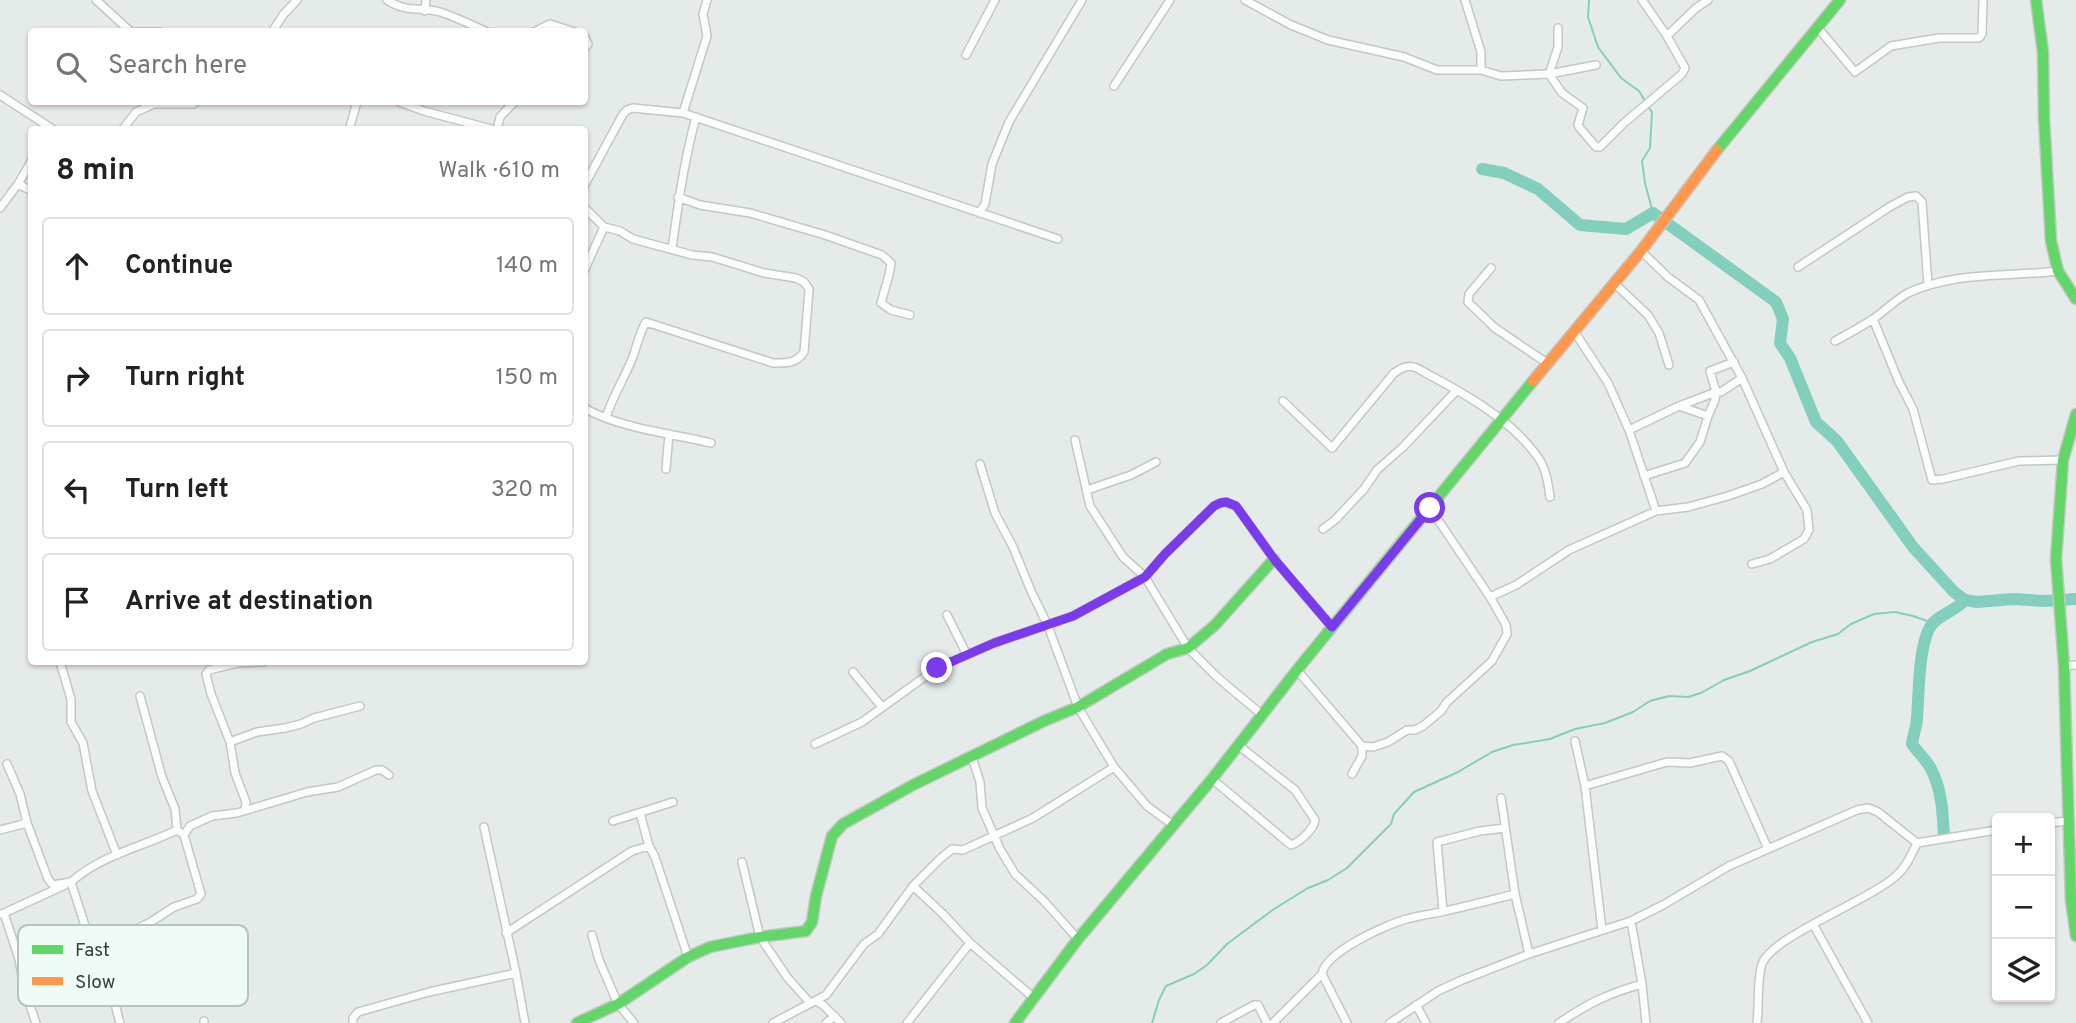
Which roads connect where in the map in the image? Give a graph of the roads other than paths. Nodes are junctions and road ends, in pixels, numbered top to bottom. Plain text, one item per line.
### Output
1 (96, 0) edge
2 (297, 0) edge
3 (387, 0) edge
4 (426, 0) edge
5 (707, 0) edge
6 (995, 0) edge
7 (1082, 0) edge
8 (1170, 0) edge
9 (1245, 0) edge
10 (1465, 0) edge
11 (1642, 0) edge
12 (1708, 0) edge
13 (1840, 0) edge
14 (1983, 0) edge
15 (2036, 0) edge
16 (425, 11) junction
17 (465, 22) junction
18 (127, 28) edge
19 (275, 28) edge
20 (464, 28) edge
21 (478, 28) edge
22 (542, 28) edge
23 (562, 28) edge
24 (1558, 28) dead end
25 (1818, 28) junction
26 (1667, 36) junction
27 (966, 55) dead end
28 (1596, 65) dead end
29 (1481, 70) junction
30 (1549, 74) junction
31 (1114, 86) dead end
32 (0, 95) edge
33 (152, 105) edge
34 (356, 105) edge
35 (407, 105) edge
36 (427, 105) edge
37 (511, 105) edge
38 (424, 111) junction
39 (683, 113) junction
40 (696, 117) junction
41 (46, 126) edge
42 (125, 126) edge
43 (350, 126) edge
44 (481, 126) edge
45 (497, 126) edge
46 (28, 167) edge
47 (588, 179) edge
48 (18, 184) junction
49 (28, 189) edge
50 (678, 197) junction
51 (0, 208) edge
52 (588, 211) edge
53 (979, 213) junction
54 (604, 227) junction
55 (1058, 239) dead end
56 (672, 249) junction
57 (1641, 251) junction
58 (588, 262) edge
59 (1798, 267) dead end
60 (1491, 268) dead end
61 (2058, 271) junction
62 (1615, 284) junction
63 (1928, 285) junction
64 (2076, 299) edge
65 (910, 315) dead end
66 (1873, 319) junction
67 (1574, 331) junction
68 (1835, 341) dead end
69 (1734, 362) junction
70 (1547, 363) junction
71 (1669, 365) dead end
72 (1742, 378) junction
73 (1457, 390) junction
74 (1716, 392) junction
75 (1283, 401) dead end
76 (1679, 405) junction
77 (588, 410) edge
78 (2076, 414) edge
79 (1708, 416) junction
80 (606, 417) junction
81 (1501, 419) junction
82 (1629, 430) junction
83 (669, 434) junction
84 (1075, 440) dead end
85 (711, 443) dead end
86 (2063, 460) junction
87 (1156, 462) dead end
88 (980, 464) dead end
89 (666, 469) dead end
90 (1784, 472) junction
91 (1644, 476) junction
92 (1087, 490) junction
93 (1550, 497) dead end
94 (1430, 508) junction
95 (1656, 511) junction
96 (1323, 528) dead end
97 (1274, 559) junction
98 (1752, 564) dead end
99 (1145, 577) junction
100 (1490, 597) junction
101 (947, 615) dead end
102 (1048, 626) junction
103 (1332, 627) junction
104 (1188, 648) junction
105 (967, 655) junction
106 (61, 665) edge
107 (230, 665) edge
108 (2076, 665) edge
109 (2064, 666) junction
110 (1297, 670) junction
111 (853, 672) dead end
112 (140, 696) dead end
113 (360, 706) dead end
114 (882, 707) junction
115 (1078, 707) junction
116 (1261, 714) junction
117 (230, 741) junction
118 (1575, 741) dead end
119 (815, 744) dead end
120 (1238, 746) junction
121 (1362, 746) junction
122 (972, 757) junction
123 (2072, 759) edge
124 (7, 764) dead end
125 (1114, 767) junction
126 (1352, 774) dead end
127 (389, 775) dead end
128 (1212, 779) junction
129 (1585, 786) junction
130 (1501, 798) dead end
131 (673, 802) dead end
132 (245, 809) junction
133 (640, 813) junction
134 (613, 821) dead end
135 (2067, 821) junction
136 (2055, 822) edge
137 (27, 823) junction
138 (1173, 825) junction
139 (484, 827) dead end
140 (1505, 828) junction
141 (0, 830) edge
142 (1992, 831) edge
143 (181, 832) junction
144 (994, 837) junction
145 (1917, 843) junction
146 (649, 846) junction
147 (1768, 849) junction
148 (117, 855) junction
149 (742, 862) dead end
150 (71, 882) junction
151 (913, 886) junction
152 (1515, 894) junction
153 (2073, 900) edge
154 (1443, 911) junction
155 (2, 914) edge
156 (1631, 920) junction
157 (1813, 924) junction
158 (85, 925) edge
159 (145, 925) edge
160 (1602, 930) junction
161 (506, 933) junction
162 (592, 934) dead end
163 (2076, 936) edge
164 (760, 937) junction
165 (1078, 939) junction
166 (970, 943) junction
167 (1529, 954) junction
168 (18, 956) edge
169 (688, 957) junction
170 (516, 973) junction
171 (1322, 974) junction
172 (1642, 984) junction
173 (1035, 999) junction
174 (816, 1003) junction
175 (618, 1004) junction
176 (1416, 1005) junction
177 (30, 1006) edge
178 (116, 1006) edge
179 (835, 1016) junction
180 (36, 1023) edge
181 (120, 1023) edge
182 (353, 1023) edge
183 (525, 1023) edge
184 (577, 1023) edge
185 (634, 1023) edge
186 (773, 1023) edge
187 (826, 1023) edge
188 (841, 1023) edge
189 (907, 1023) edge
190 (1016, 1023) edge
191 (1221, 1023) edge
192 (1266, 1023) edge
193 (1273, 1023) edge
194 (1347, 1023) edge
195 (1390, 1023) edge
196 (1426, 1023) edge
197 (1559, 1023) edge
198 (1646, 1023) edge
199 (1757, 1023) edge
200 (1868, 1023) edge

1 - 18 street
2 - 19 street
3 - 16 street
4 - 16 street
5 - 39 street
6 - 27 street
7 - 53 street
8 - 31 street
9 - 29 street
10 - 29 street
11 - 26 street
12 - 26 street
13 - 25 street
14 - 25 street
15 - 61 street
16 - 17 street
17 - 20 street
17 - 21 street
22 - 23 street
24 - 30 street
25 - 57 street
26 - 30 street
28 - 30 street
29 - 30 street
32 - 41 street
33 - 42 street
34 - 43 street
35 - 38 street
36 - 38 street
37 - 45 street
38 - 44 street
39 - 40 street
39 - 47 street
40 - 50 street
40 - 53 street
46 - 48 street
48 - 49 street
48 - 51 street
50 - 56 street
50 - 65 street
52 - 54 street
53 - 55 street
54 - 56 street
54 - 58 street
56 - 80 street
57 - 62 street
57 - 69 street
59 - 63 street
60 - 70 street
61 - 63 street
61 - 64 street
62 - 67 street
62 - 71 street
63 - 66 street
66 - 68 street
66 - 86 street
67 - 70 street
67 - 82 street
69 - 72 street
69 - 74 street
70 - 81 street
72 - 74 street
72 - 90 street
73 - 75 street
73 - 81 street
73 - 96 street
74 - 76 street
74 - 79 street
76 - 79 street
76 - 82 street
77 - 80 street
78 - 86 street
79 - 91 street
80 - 83 street
81 - 93 street
81 - 94 street
82 - 91 street
83 - 85 street
83 - 89 street
84 - 92 street
86 - 109 street
87 - 92 street
88 - 102 street
90 - 95 street
90 - 98 street
91 - 95 street
92 - 99 street
94 - 100 street
94 - 103 street
95 - 100 street
97 - 99 street
97 - 103 street
97 - 104 street
99 - 102 street
99 - 104 street
100 - 121 street
101 - 105 street
102 - 105 street
102 - 115 street
103 - 110 street
104 - 115 street
104 - 116 street
105 - 114 street
106 - 148 street
107 - 117 street
108 - 109 street
109 - 123 street
110 - 116 street
110 - 121 street
111 - 114 street
112 - 143 street
113 - 117 street
114 - 119 street
115 - 122 street
115 - 125 street
116 - 120 street
117 - 132 street
118 - 129 street
120 - 128 street
120 - 128 street
121 - 126 street
122 - 144 street
122 - 164 street
123 - 135 street
124 - 137 street
125 - 138 street
125 - 144 street
127 - 132 street
128 - 138 street
129 - 147 street
129 - 160 street
130 - 140 street
131 - 133 street
132 - 143 street
133 - 134 street
133 - 146 street
135 - 136 street
135 - 153 street
137 - 141 street
137 - 150 street
138 - 165 street
139 - 161 street
140 - 152 street
140 - 154 street
142 - 145 street
143 - 148 street
143 - 159 street
144 - 151 street
144 - 165 street
145 - 147 street
145 - 157 street
146 - 161 street
146 - 169 street
147 - 156 street
148 - 150 street
149 - 164 street
150 - 155 street
150 - 158 street
151 - 166 street
151 - 174 street
152 - 154 street
152 - 167 street
153 - 163 street
154 - 171 street
155 - 168 street
156 - 160 street
156 - 172 street
157 - 199 street
157 - 200 street
160 - 167 street
161 - 170 street
162 - 175 street
164 - 169 street
164 - 174 street
165 - 173 street
166 - 173 street
166 - 189 street
167 - 176 street
169 - 175 street
170 - 182 street
170 - 183 street
171 - 193 street
171 - 194 street
172 - 197 street
172 - 198 street
173 - 190 street
174 - 179 street
174 - 186 street
175 - 184 street
175 - 185 street
176 - 195 street
176 - 196 street
177 - 180 street
178 - 181 street
179 - 187 street
179 - 188 street
191 - 192 street

